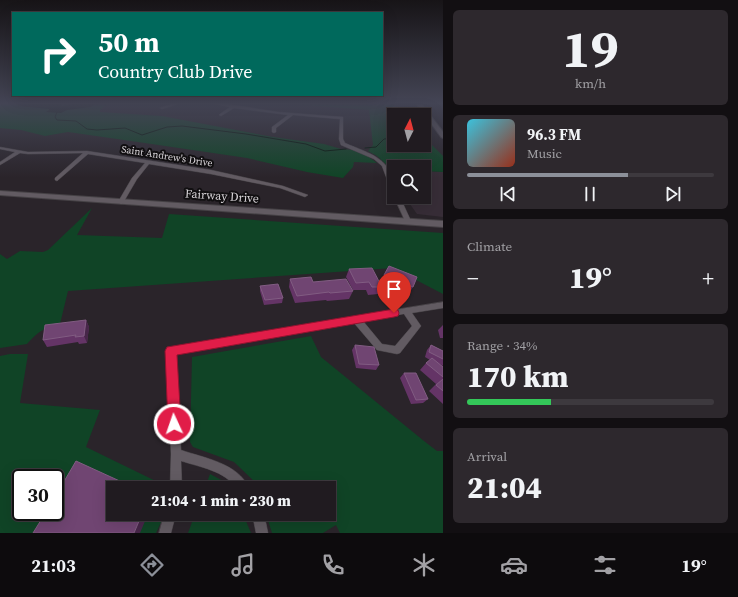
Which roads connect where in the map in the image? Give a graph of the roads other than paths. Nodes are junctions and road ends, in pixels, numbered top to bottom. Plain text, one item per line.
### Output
1 (274, 128) edge
2 (342, 128) edge
3 (437, 128) edge
4 (274, 132) dead end
5 (443, 136) edge
6 (0, 148) edge
7 (18, 152) junction
8 (87, 152) junction
9 (148, 162) junction
10 (0, 164) edge
11 (387, 172) edge
12 (57, 180) dead end
13 (0, 193) edge
14 (305, 195) dead end
15 (121, 202) junction
16 (400, 204) edge
17 (408, 221) junction
18 (443, 224) edge
19 (443, 306) edge
20 (406, 311) junction
21 (356, 319) junction
22 (176, 454) junction
23 (176, 481) edge
24 (238, 481) edge
25 (168, 521) edge
26 (259, 521) edge
27 (165, 533) edge
28 (262, 533) edge

1 - 4 street
2 - 11 street
3 - 5 main road
6 - 7 street, Saint Andrew's Drive
7 - 8 street, Saint Andrew's Drive
7 - 10 street
8 - 9 street, Saint Andrew's Drive
8 - 12 street
9 - 14 street, Saint Andrew's Drive
9 - 15 street
13 - 15 main road, Fairway Drive
15 - 17 main road, Fairway Drive
16 - 17 street
17 - 18 main road, Fairway Drive
19 - 20 street
20 - 21 street
20 - 21 street
21 - 22 street
22 - 23 street
22 - 24 street
25 - 27 street
26 - 28 street

